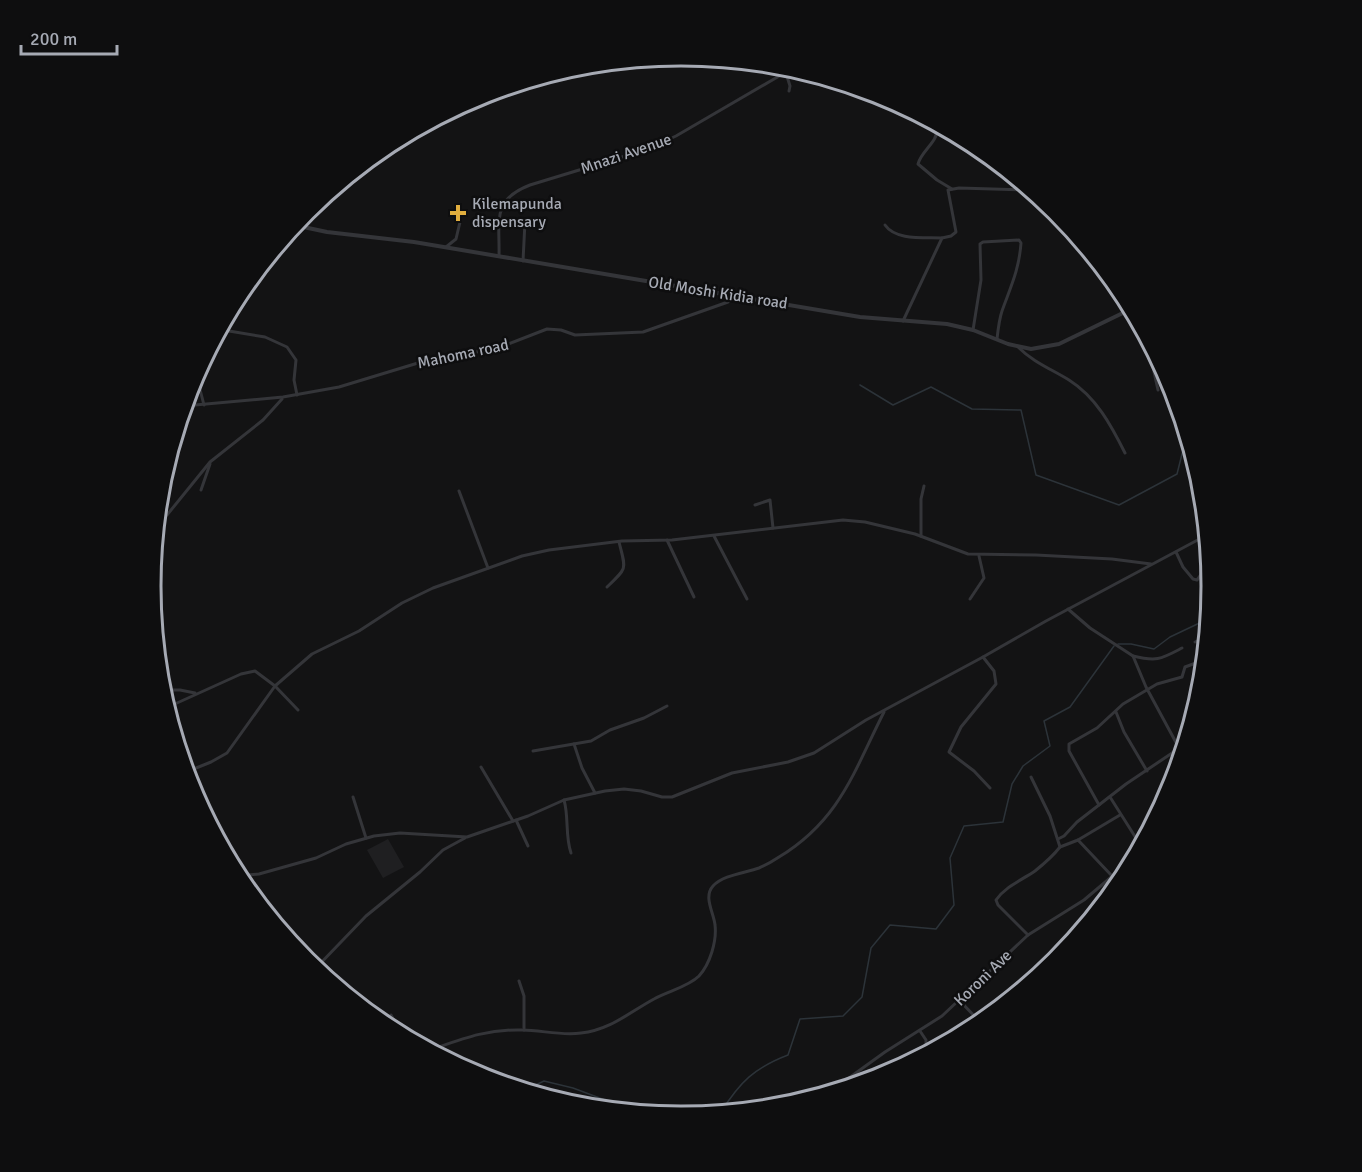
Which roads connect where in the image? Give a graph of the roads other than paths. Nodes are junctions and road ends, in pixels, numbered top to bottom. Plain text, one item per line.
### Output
1 (781, 76) edge
2 (787, 77) edge
3 (789, 91) dead end
4 (937, 134) edge
5 (952, 189) junction
6 (1017, 189) edge
7 (460, 222) dead end
8 (525, 222) dead end
9 (885, 225) dead end
10 (305, 227) edge
11 (942, 238) junction
12 (445, 248) junction
13 (499, 257) junction
14 (523, 261) junction
15 (736, 297) junction
16 (1123, 313) edge
17 (903, 321) junction
18 (974, 330) junction
19 (228, 331) edge
20 (997, 339) junction
21 (1018, 347) junction
22 (1154, 371) edge
23 (200, 390) edge
24 (1158, 390) dead end
25 (297, 395) junction
26 (283, 397) junction
27 (194, 405) edge
28 (204, 405) junction
29 (1125, 453) dead end
30 (210, 462) junction
31 (924, 486) dead end
32 (201, 490) dead end
33 (459, 491) dead end
34 (755, 505) dead end
35 (167, 515) dead end
36 (773, 528) junction
37 (714, 536) junction
38 (921, 536) junction
39 (667, 540) junction
40 (1199, 540) edge
41 (619, 542) junction
42 (1176, 552) junction
43 (979, 555) junction
44 (1152, 564) junction
45 (488, 568) junction
46 (1201, 575) edge
47 (607, 587) dead end
48 (694, 597) dead end
49 (747, 599) dead end
50 (970, 599) dead end
51 (1068, 609) junction
52 (1182, 648) dead end
53 (1133, 656) junction
54 (983, 657) junction
55 (1195, 663) edge
56 (275, 686) junction
57 (172, 690) edge
58 (1148, 690) junction
59 (196, 693) junction
60 (175, 704) edge
61 (667, 706) dead end
62 (298, 710) dead end
63 (885, 711) junction
64 (1116, 712) junction
65 (1176, 743) edge
66 (574, 744) junction
67 (533, 751) dead end
68 (1173, 752) edge
69 (481, 767) dead end
70 (195, 768) edge
71 (1147, 771) junction
72 (1031, 777) dead end
73 (990, 788) dead end
74 (595, 793) junction
75 (353, 797) dead end
76 (1110, 797) junction
77 (564, 800) junction
78 (1099, 806) junction
79 (1120, 815) junction
80 (515, 820) junction
81 (467, 837) junction
82 (366, 838) junction
83 (1135, 838) edge
84 (1058, 839) junction
85 (1078, 840) junction
86 (528, 846) dead end
87 (1060, 847) junction
88 (571, 853) dead end
89 (249, 875) edge
90 (1112, 876) joint
91 (1028, 935) junction
92 (322, 962) edge
93 (519, 981) dead end
94 (960, 1000) junction
95 (391, 1015) dead end
96 (974, 1015) edge
97 (393, 1019) edge
98 (524, 1030) junction
99 (920, 1031) junction
100 (926, 1044) edge
101 (440, 1046) edge
102 (851, 1077) edge

1 - 13 street, Mnazi Avenue
2 - 3 street
4 - 5 street
5 - 6 street
5 - 11 street
7 - 12 street
8 - 14 street
9 - 11 street
10 - 12 street, Old Moshi Kidia road
11 - 17 street
12 - 13 street, Old Moshi Kidia road
13 - 14 street, Old Moshi Kidia road
14 - 15 street, Old Moshi Kidia road
15 - 17 street, Old Moshi Kidia road
15 - 25 street, Mahoma road
16 - 21 street, Old Moshi Kidia road
17 - 18 street, Old Moshi Kidia road
18 - 20 street, Old Moshi Kidia road
18 - 20 street
19 - 25 street
20 - 21 street, Old Moshi Kidia road
21 - 29 street
22 - 24 street
23 - 28 street
25 - 26 street, Mahoma road
26 - 28 street, Mahoma road
26 - 30 street
27 - 28 street, Mahoma road
30 - 32 street
30 - 35 street
31 - 38 street
33 - 45 street
34 - 36 street
36 - 37 street
36 - 38 street
37 - 39 street
37 - 49 street
38 - 43 street
39 - 41 street
39 - 48 street
40 - 42 street
41 - 45 street
41 - 47 street
42 - 44 street
42 - 46 street
43 - 44 street
43 - 50 street
44 - 51 street
45 - 56 street
51 - 53 street
51 - 54 street
52 - 53 street
53 - 58 street
54 - 63 street
54 - 73 street
55 - 58 street
56 - 59 street
56 - 62 street
56 - 70 street
57 - 59 street
58 - 64 street
58 - 65 street
59 - 60 street
61 - 66 street
63 - 74 street
63 - 98 street
64 - 71 street
64 - 78 street
66 - 67 street
66 - 74 street
68 - 71 street
69 - 80 street
71 - 76 street
72 - 84 street
74 - 77 street
75 - 82 street
76 - 78 street
76 - 79 street
77 - 80 street
77 - 88 street
78 - 84 street
79 - 83 street
79 - 85 street
80 - 81 street
80 - 86 street
81 - 82 street
81 - 92 street
82 - 89 street
84 - 87 street
85 - 87 street
85 - 90 street
87 - 91 street
90 - 91 street, Koroni Ave
91 - 94 street, Koroni Ave
93 - 98 street
94 - 96 street
94 - 99 street, Koroni Ave
95 - 97 street
98 - 101 street
99 - 100 street
99 - 102 street, Koroni Ave

